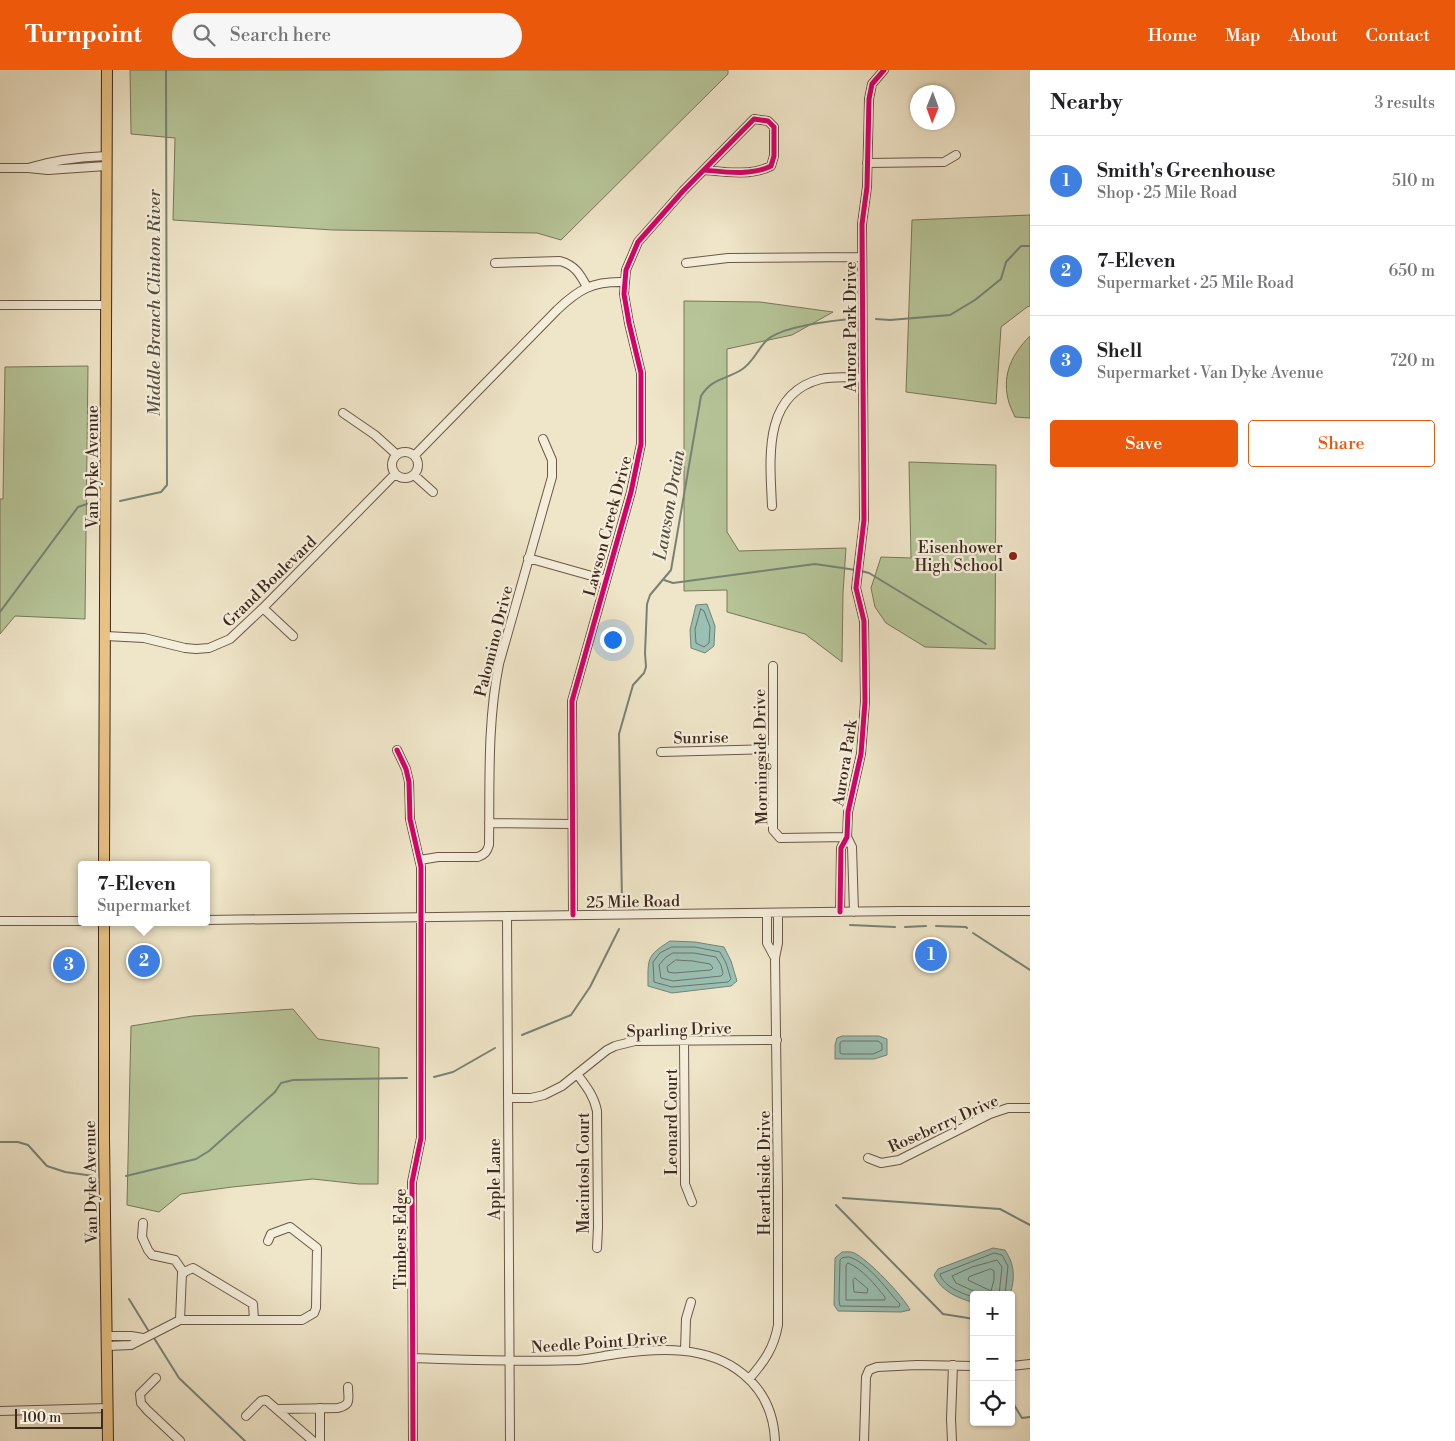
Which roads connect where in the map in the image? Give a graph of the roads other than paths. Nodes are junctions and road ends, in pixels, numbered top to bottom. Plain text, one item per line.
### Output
1 (107, 70) edge
2 (880, 71) edge
3 (956, 155) dead end
4 (79, 157) junction
5 (106, 161) junction
6 (867, 163) junction
7 (80, 167) junction
8 (0, 168) edge
9 (28, 168) junction
10 (704, 170) junction
11 (862, 257) junction
12 (496, 263) dead end
13 (686, 264) dead end
14 (624, 282) junction
15 (587, 287) junction
16 (0, 305) edge
17 (107, 305) junction
18 (862, 378) junction
19 (343, 413) dead end
20 (543, 439) dead end
21 (396, 454) junction
22 (415, 455) junction
23 (395, 474) junction
24 (414, 475) junction
25 (433, 492) dead end
26 (772, 506) dead end
27 (528, 558) junction
28 (606, 580) junction
29 (856, 588) joint
30 (263, 608) junction
31 (106, 636) junction
32 (293, 636) dead end
33 (772, 666) dead end
34 (772, 749) junction
35 (397, 750) dead end
36 (661, 752) dead end
37 (489, 823) junction
38 (572, 824) junction
39 (847, 837) junction
40 (420, 860) junction
41 (104, 861) edge
42 (854, 872) junction
43 (840, 873) junction
44 (1030, 911) edge
45 (840, 912) junction
46 (854, 912) junction
47 (767, 913) junction
48 (778, 913) junction
49 (573, 915) junction
50 (507, 916) junction
51 (420, 917) junction
52 (210, 920) edge
53 (0, 921) edge
54 (78, 921) edge
55 (104, 926) edge
56 (775, 958) junction
57 (777, 1040) junction
58 (684, 1041) junction
59 (577, 1074) junction
60 (508, 1098) junction
61 (1030, 1108) edge
62 (868, 1158) dead end
63 (692, 1202) dead end
64 (143, 1223) dead end
65 (268, 1241) dead end
66 (597, 1248) dead end
67 (184, 1272) junction
68 (691, 1302) dead end
69 (180, 1320) junction
70 (254, 1320) junction
71 (107, 1341) junction
72 (685, 1351) junction
73 (414, 1358) junction
74 (509, 1361) junction
75 (1030, 1364) edge
76 (953, 1366) junction
77 (970, 1366) edge
78 (1015, 1366) edge
79 (156, 1378) dead end
80 (749, 1379) junction
81 (348, 1388) dead end
82 (108, 1408) junction
83 (320, 1408) junction
84 (278, 1409) junction
85 (0, 1411) edge
86 (246, 1416) dead end
87 (108, 1441) edge
88 (180, 1441) edge
89 (313, 1441) edge
90 (320, 1441) edge
91 (413, 1441) edge
92 (510, 1441) edge
93 (775, 1441) edge
94 (864, 1441) edge
95 (952, 1441) edge

1 - 5 main road, Van Dyke Avenue
2 - 6 street, Aurora Park Drive
3 - 6 street
4 - 5 street
4 - 7 street
4 - 9 street
5 - 7 street
5 - 17 main road, Van Dyke Avenue
6 - 11 street, Aurora Park Drive
7 - 9 street
8 - 9 street
10 - 10 street, Lawson Creek Drive
10 - 14 street, Lawson Creek Drive
11 - 13 street
11 - 18 street, Aurora Park Drive
12 - 15 street
14 - 15 street
14 - 28 street, Lawson Creek Drive
15 - 22 street
16 - 17 street
17 - 31 main road, Van Dyke Avenue
18 - 26 street
18 - 29 street, Aurora Park Drive
19 - 21 street
20 - 27 street, Palomino Drive
21 - 22 street
21 - 23 street
22 - 24 street
23 - 24 street
23 - 30 street, Grand Boulevard
24 - 25 street
27 - 28 street
27 - 37 street, Palomino Drive
28 - 38 street, Lawson Creek Drive
29 - 39 street, Aurora Park
30 - 31 street, Grand Boulevard
30 - 32 street
31 - 41 main road, Van Dyke Avenue
33 - 34 street, Morningside Drive
34 - 36 street, Sunrise
34 - 39 street, Morningside Drive
35 - 40 street, Timbers Edge
37 - 38 street
37 - 40 street, Palomino Drive
38 - 49 street, Lawson Creek Drive
39 - 42 street, Aurora Park
39 - 43 street, Aurora Park
40 - 51 street, Timbers Edge
42 - 43 street
42 - 46 street, Aurora Park
43 - 45 street, Aurora Park
44 - 46 street, 25 Mile Road
45 - 46 street, 25 Mile Road
45 - 48 street, 25 Mile Road
47 - 48 street, 25 Mile Road
47 - 49 street, 25 Mile Road
47 - 56 street, Hearthside Drive
48 - 56 street, Hearthside Drive
49 - 50 street, 25 Mile Road
50 - 51 street, 25 Mile Road
50 - 60 street, Apple Lane
51 - 52 street, 25 Mile Road
51 - 73 street, Timbers Edge
53 - 54 street
55 - 71 main road, Van Dyke Avenue
56 - 57 street, Hearthside Drive
57 - 58 street, Sparling Drive
57 - 80 street, Hearthside Drive
58 - 59 street, Sparling Drive
58 - 63 street, Leonard Court
59 - 60 street, Sparling Drive
59 - 66 street, Macintosh Court
60 - 74 street, Apple Lane
61 - 62 street, Roseberry Drive
64 - 67 street
65 - 70 street
67 - 69 street
67 - 70 street
68 - 72 street
69 - 70 street
69 - 71 street
71 - 82 main road, Van Dyke Avenue
72 - 74 street, Needle Point Drive
72 - 80 street, Needle Point Drive
73 - 74 street, Needle Point Drive
73 - 91 street, Timbers Edge
74 - 92 street, Apple Lane
75 - 78 street
76 - 77 street
76 - 94 street
76 - 95 street
79 - 88 street
80 - 93 street, Needle Point Drive
81 - 83 street
82 - 85 street
82 - 87 main road, Van Dyke Avenue
83 - 84 street
83 - 90 street
84 - 86 street
84 - 89 street

